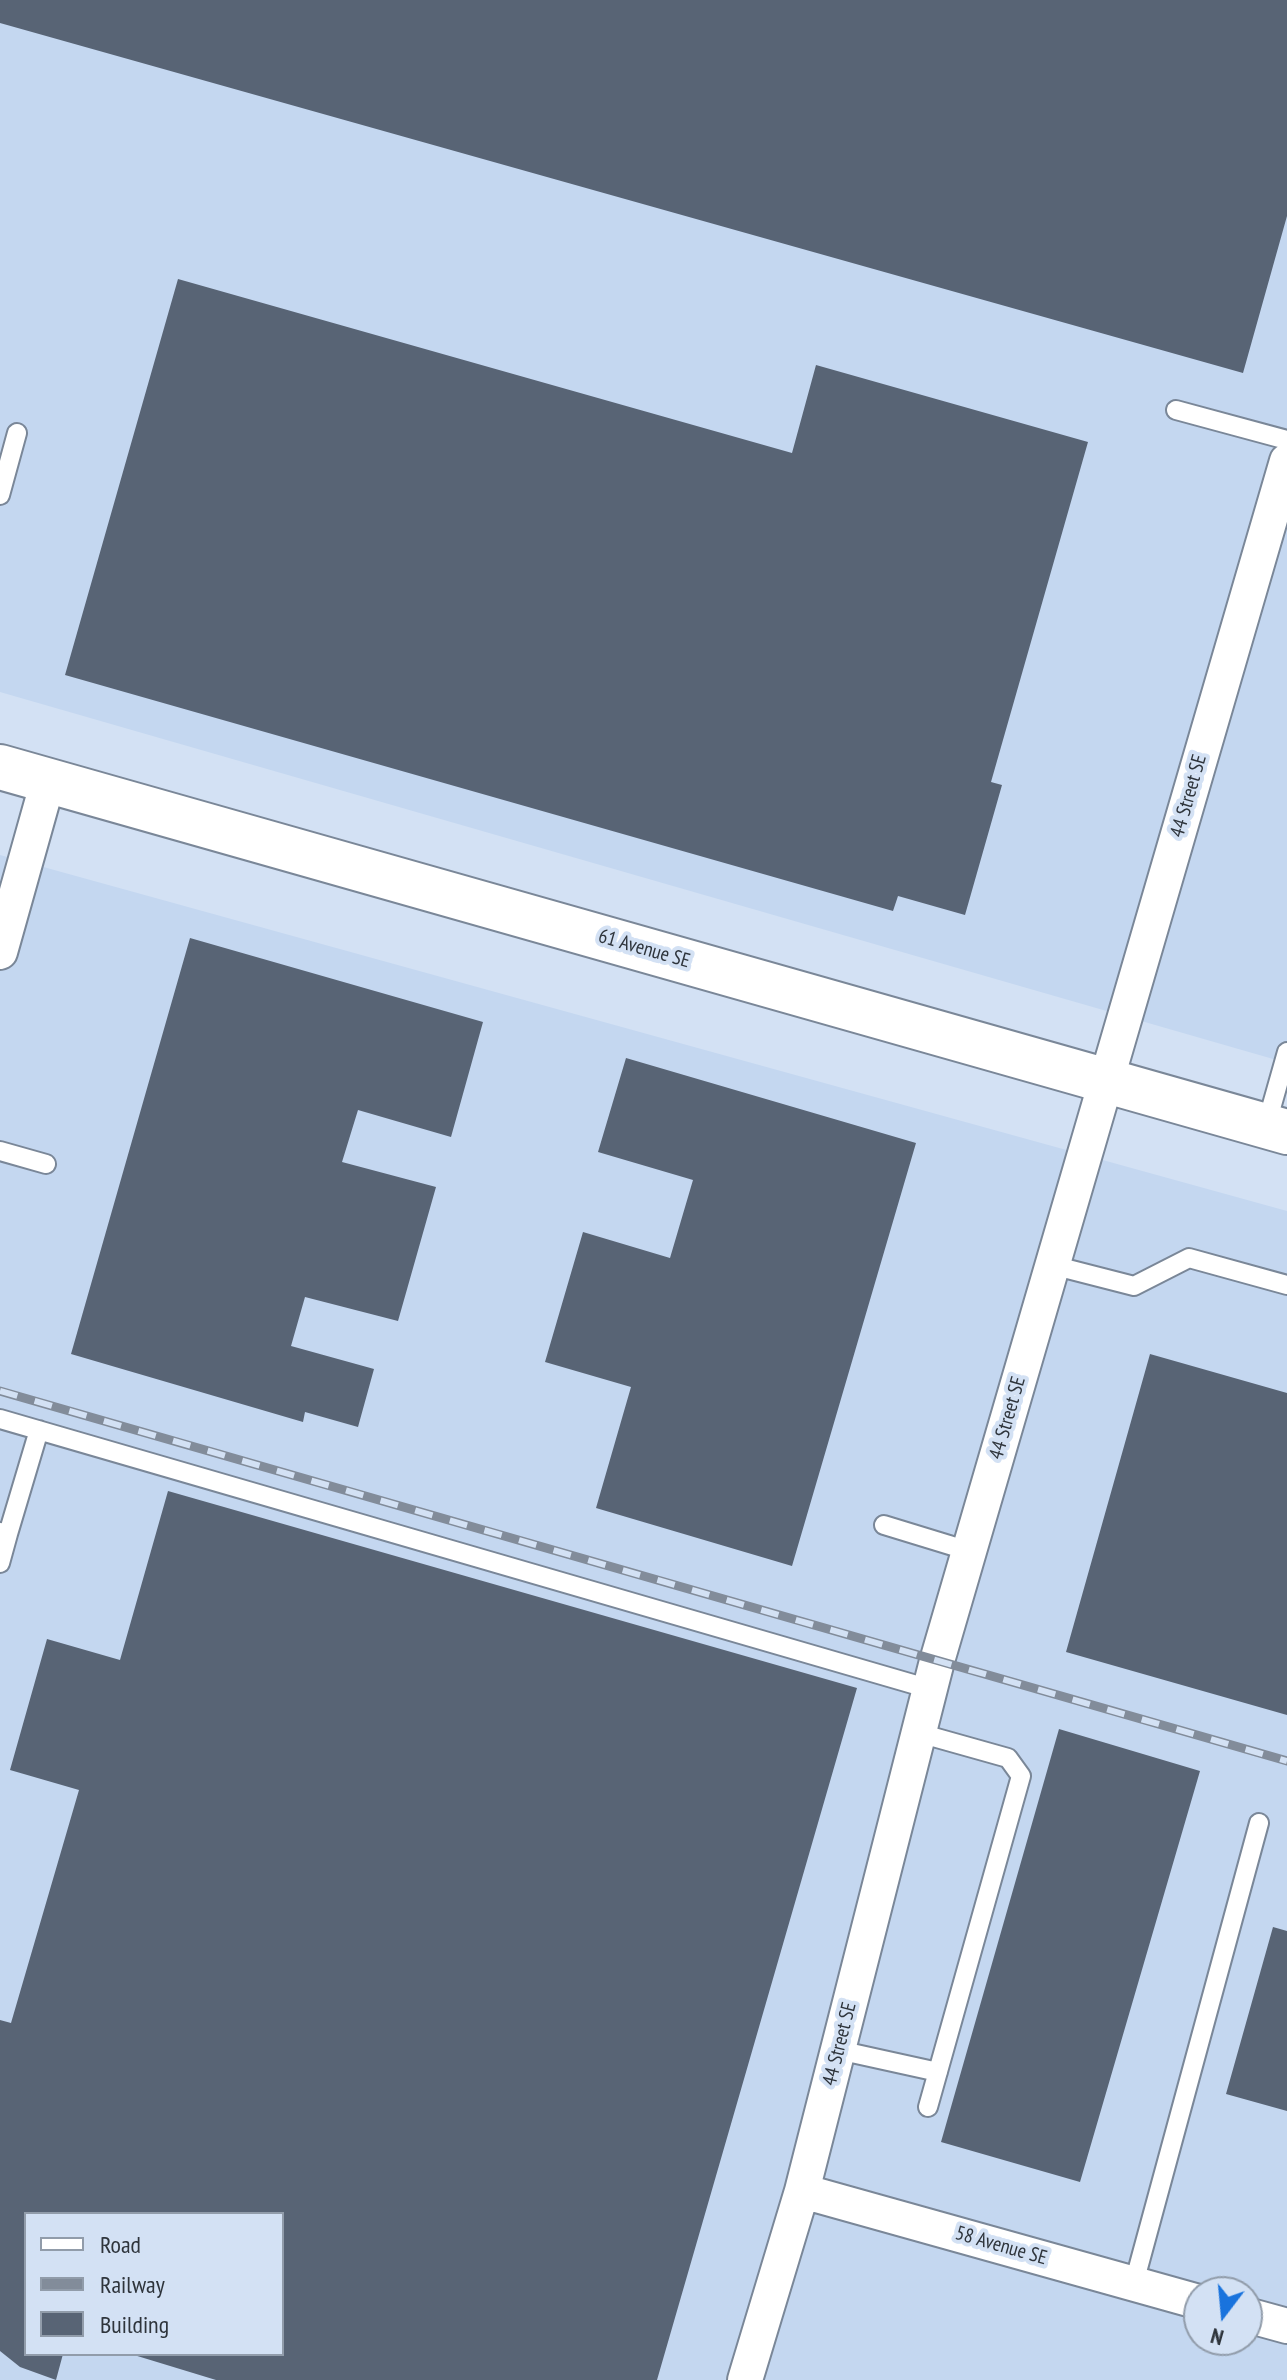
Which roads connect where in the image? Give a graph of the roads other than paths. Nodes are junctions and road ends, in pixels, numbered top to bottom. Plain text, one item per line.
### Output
1 (1176, 410) dead end
2 (17, 433) dead end
3 (1287, 440) edge
4 (1287, 461) edge
5 (0, 495) edge
6 (0, 767) edge
7 (48, 781) junction
8 (0, 952) edge
9 (1287, 1052) edge
10 (1106, 1080) junction
11 (1277, 1129) edge
12 (0, 1151) edge
13 (46, 1164) dead end
14 (1052, 1265) junction
15 (1287, 1285) edge
16 (0, 1419) edge
17 (39, 1430) junction
18 (884, 1525) dead end
19 (4, 1533) edge
20 (969, 1551) junction
21 (0, 1563) edge
22 (930, 1689) junction
23 (919, 1733) junction
24 (1259, 1823) dead end
25 (838, 2050) junction
26 (938, 2072) junction
27 (928, 2107) dead end
28 (802, 2191) junction
29 (1134, 2283) junction
30 (1183, 2297) edge
31 (1263, 2319) edge
32 (1287, 2326) edge
33 (745, 2380) edge

1 - 3 lane
2 - 5 lane
4 - 10 street, 44 Street SE
6 - 7 street, 61 Avenue SE
7 - 8 street
7 - 10 street, 61 Avenue SE
9 - 11 lane
10 - 11 street, 61 Avenue SE
10 - 14 street, 44 Street SE
12 - 13 lane
14 - 15 lane
14 - 20 street, 44 Street SE
16 - 17 lane
17 - 19 lane
17 - 22 lane
18 - 20 lane
19 - 21 lane
20 - 22 street, 44 Street SE
22 - 23 street, 44 Street SE
23 - 25 street, 44 Street SE
23 - 26 lane
24 - 29 lane
25 - 26 lane
25 - 28 street, 44 Street SE
26 - 27 lane
28 - 29 street, 58 Avenue SE
28 - 33 street, 44 Street SE
29 - 30 street, 58 Avenue SE
31 - 32 street

